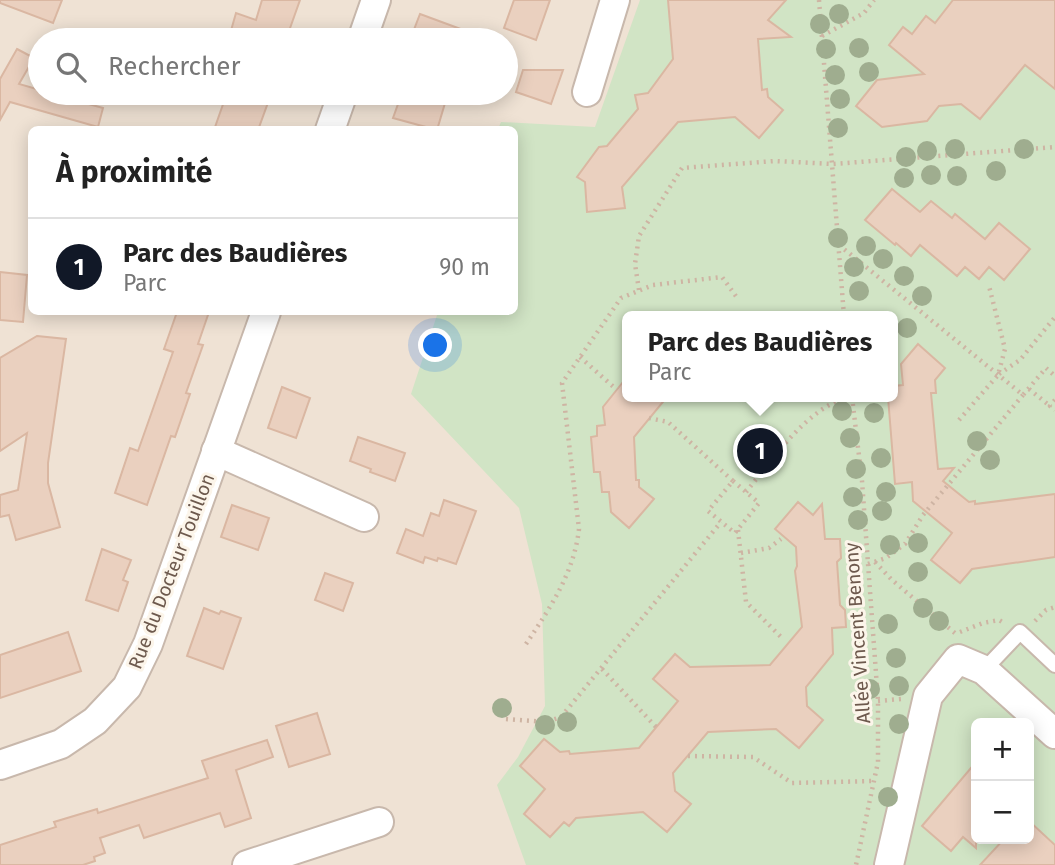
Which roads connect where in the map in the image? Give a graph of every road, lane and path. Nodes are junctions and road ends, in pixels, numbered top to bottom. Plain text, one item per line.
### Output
1 (376, 0) edge
2 (615, 0) edge
3 (818, 0) edge
4 (874, 0) edge
5 (366, 28) edge
6 (822, 36) junction
7 (587, 92) dead end
8 (339, 105) edge
9 (332, 126) edge
10 (1055, 147) edge
11 (832, 164) junction
12 (839, 245) junction
13 (989, 286) dead end
14 (639, 290) junction
15 (738, 299) dead end
16 (844, 311) edge
17 (265, 315) edge
18 (1055, 317) edge
19 (580, 357) junction
20 (998, 375) junction
21 (1055, 376) edge
22 (1028, 389) junction
23 (617, 390) dead end
24 (1023, 395) junction
25 (1055, 400) edge
26 (832, 402) edge
27 (851, 402) edge
28 (1050, 406) junction
29 (1055, 410) edge
30 (649, 418) dead end
31 (959, 420) dead end
32 (216, 451) junction
33 (733, 481) junction
34 (746, 492) junction
35 (364, 517) dead end
36 (721, 522) junction
37 (738, 529) junction
38 (781, 539) dead end
39 (741, 553) junction
40 (875, 562) junction
41 (867, 564) junction
42 (1020, 632) junction
43 (782, 638) dead end
44 (526, 644) dead end
45 (957, 646) junction
46 (1055, 664) edge
47 (602, 669) junction
48 (984, 670) junction
49 (506, 719) dead end
50 (656, 727) dead end
51 (1055, 734) edge
52 (688, 756) dead end
53 (0, 765) edge
54 (874, 781) junction
55 (379, 822) dead end
56 (247, 865) edge
57 (856, 865) edge
58 (889, 865) edge

1 - 5 street
2 - 7 street
3 - 6 path
4 - 6 path
6 - 11 path
8 - 9 street
10 - 11 path
11 - 12 path
11 - 14 path
12 - 16 path
12 - 20 path
13 - 20 path
14 - 15 path
14 - 19 path
17 - 32 street, Rue du Docteur Touillon
18 - 20 path
19 - 23 path
19 - 44 path
20 - 24 path
20 - 31 path
21 - 22 path
22 - 24 path
22 - 28 path
24 - 40 path
25 - 28 path
26 - 34 path
27 - 41 path, Allée Vincent Benony
28 - 29 path
30 - 33 path
32 - 35 street
32 - 53 street, Rue du Docteur Touillon
33 - 34 path
33 - 36 path
34 - 37 path
36 - 37 path
36 - 47 path
37 - 39 path
38 - 39 path
39 - 43 path
40 - 41 path
40 - 45 path
41 - 54 path, Allée Vincent Benony
42 - 45 path
42 - 46 lane
42 - 48 lane
45 - 48 street
45 - 58 street
47 - 49 path
47 - 50 path
48 - 51 street
52 - 54 path
54 - 57 path, Allée Vincent Benony
55 - 56 street

